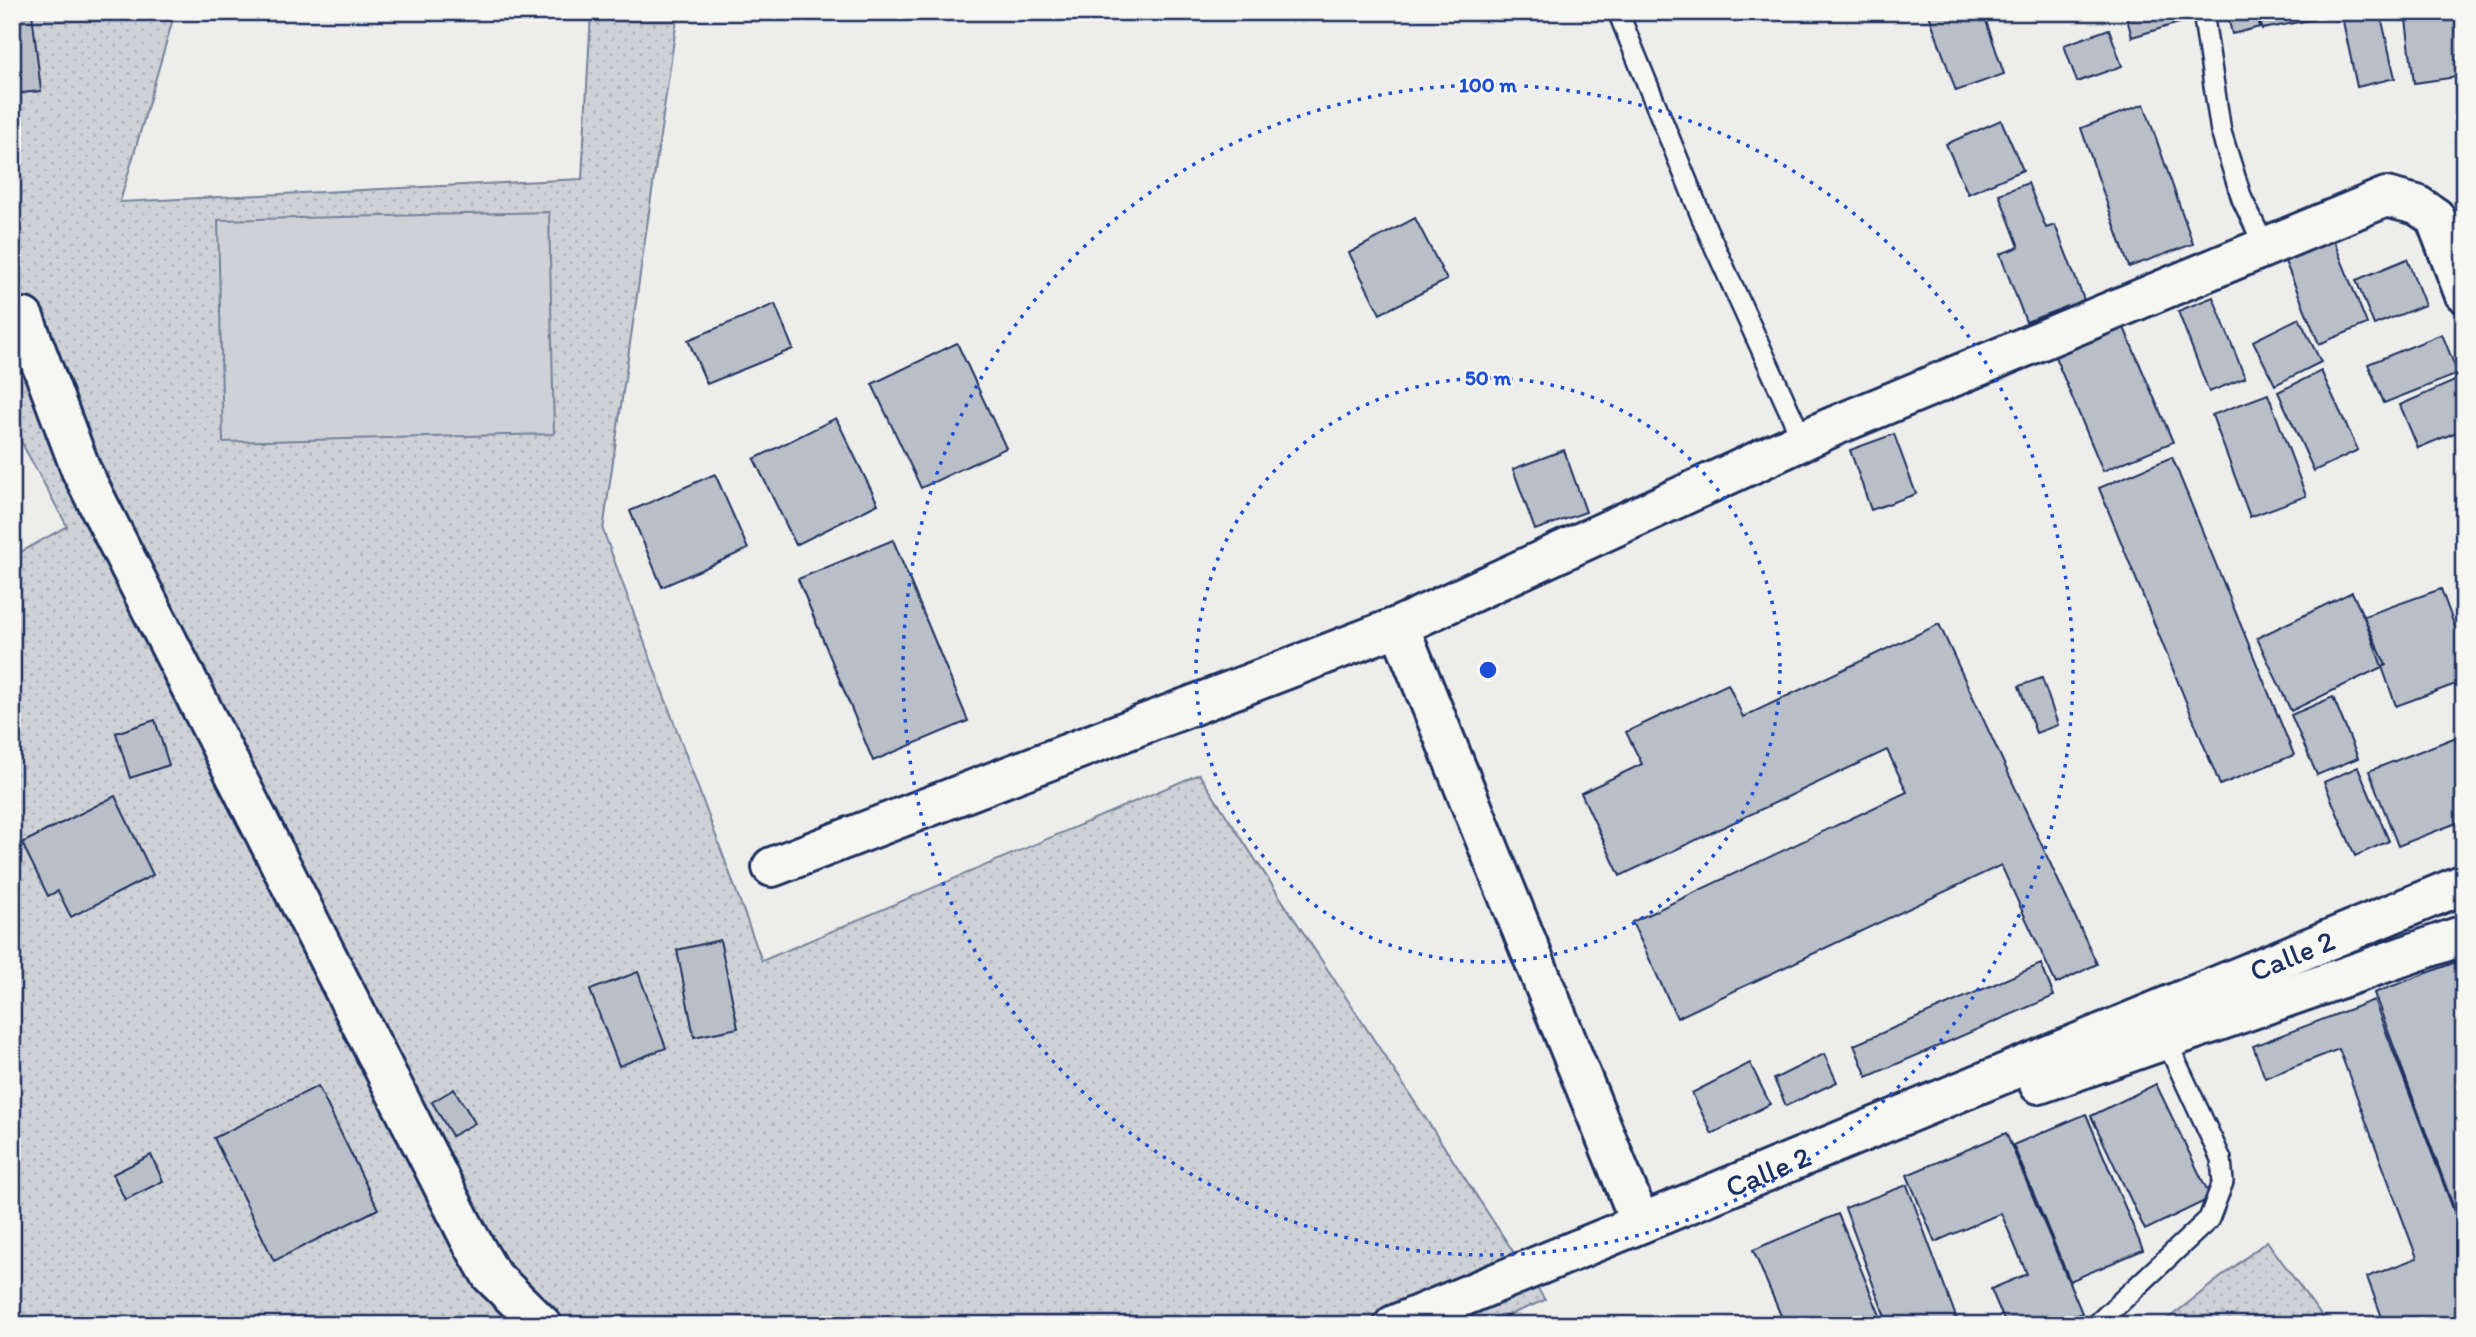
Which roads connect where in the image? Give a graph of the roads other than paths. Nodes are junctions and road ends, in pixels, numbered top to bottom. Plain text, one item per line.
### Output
1 (1618, 12) edge
2 (2203, 12) edge
3 (2265, 247) junction
4 (2464, 293) edge
5 (24, 318) dead end
6 (1803, 441) junction
7 (1399, 626) junction
8 (772, 867) dead end
9 (2464, 884) edge
10 (2464, 935) edge
11 (2161, 1026) junction
12 (1640, 1222) junction
13 (542, 1325) edge
14 (1394, 1325) edge
15 (2096, 1325) edge

1 - 6 lane
2 - 3 lane
3 - 4 street
3 - 6 street
5 - 13 street
6 - 7 street
7 - 8 street
7 - 12 street
9 - 11 street, Calle 2
10 - 11 street, Calle 2
11 - 12 street, Calle 2
11 - 15 lane
12 - 14 street, Calle 2

